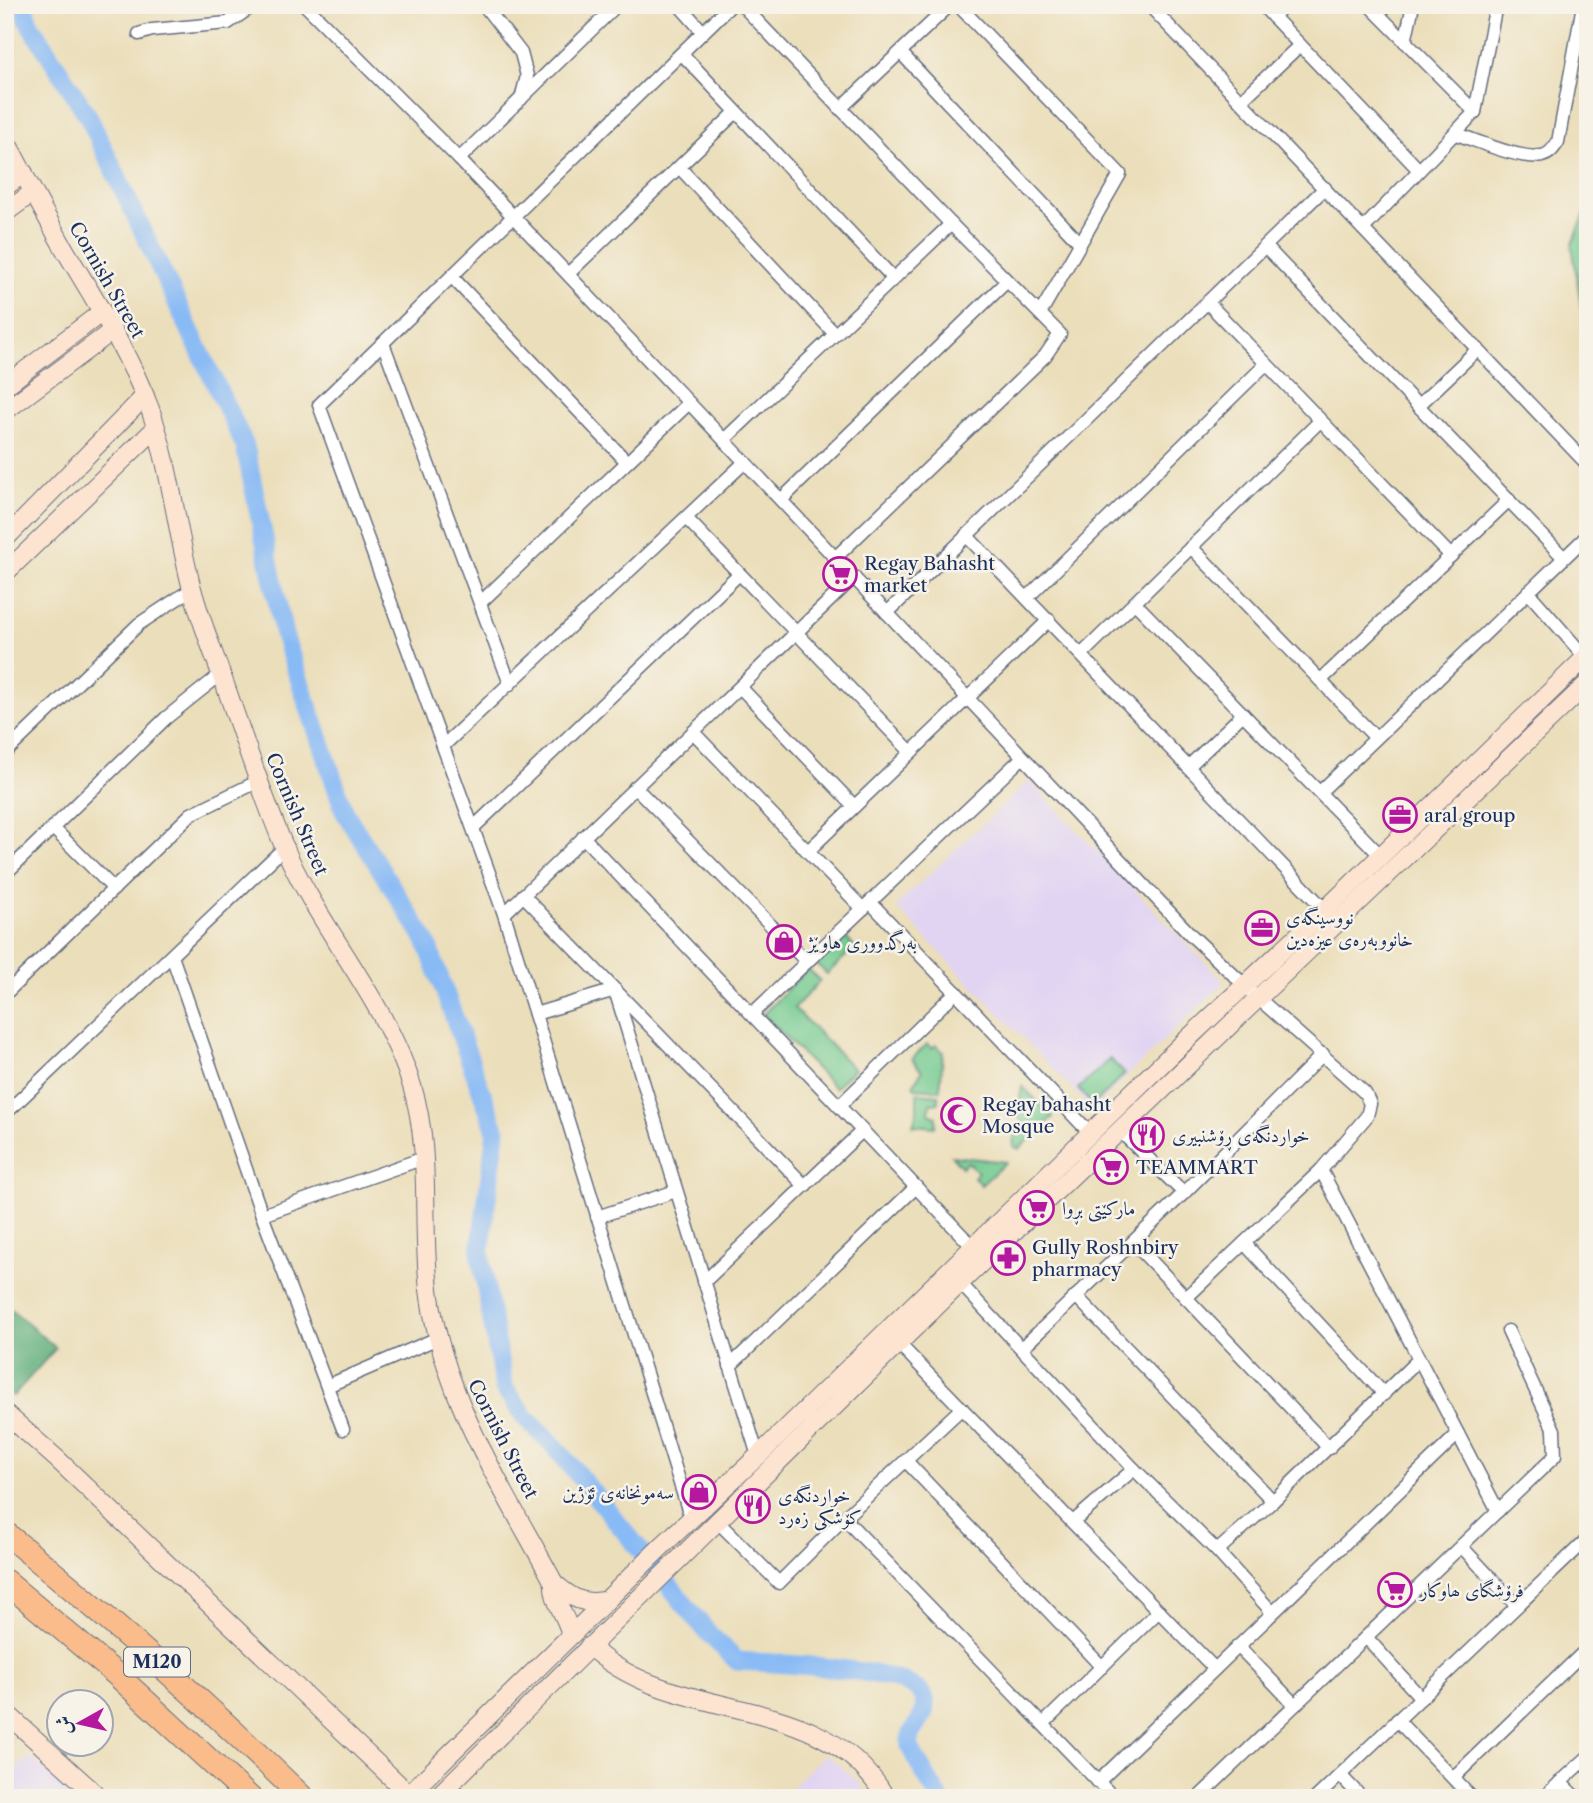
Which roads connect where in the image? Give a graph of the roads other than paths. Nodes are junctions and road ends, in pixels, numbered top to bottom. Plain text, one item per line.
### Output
1 (254, 5) edge
2 (305, 5) edge
3 (484, 5) edge
4 (617, 5) edge
5 (678, 5) edge
6 (731, 5) edge
7 (741, 5) edge
8 (950, 5) edge
9 (958, 5) edge
10 (1149, 5) edge
11 (1262, 5) edge
12 (1284, 5) edge
13 (1369, 5) edge
14 (1413, 5) edge
15 (1496, 5) edge
16 (1583, 5) edge
17 (1273, 17) junction
18 (703, 32) junction
19 (139, 34) dead end
20 (1405, 42) junction
21 (1300, 45) junction
22 (901, 53) junction
23 (682, 54) junction
24 (520, 100) junction
25 (1241, 101) junction
26 (840, 109) junction
27 (736, 112) junction
28 (1475, 112) junction
29 (1457, 134) junction
30 (5, 139) edge
31 (459, 159) junction
32 (680, 168) junction
33 (1419, 170) junction
34 (24, 173) junction
35 (5, 187) edge
36 (1325, 188) junction
37 (32, 193) junction
38 (5, 213) edge
39 (514, 216) junction
40 (951, 224) junction
41 (1363, 229) junction
42 (1080, 243) junction
43 (1266, 247) junction
44 (568, 274) junction
45 (452, 276) junction
46 (894, 279) junction
47 (1007, 281) junction
48 (1208, 303) junction
49 (102, 312) junction
50 (1041, 312) junction
51 (82, 329) junction
52 (112, 331) junction
53 (835, 334) junction
54 (383, 343) junction
55 (94, 346) junction
56 (1478, 349) junction
57 (1266, 364) junction
58 (5, 386) edge
59 (145, 396) junction
60 (689, 402) junction
61 (1418, 406) junction
62 (5, 411) edge
63 (1320, 421) junction
64 (156, 428) junction
65 (724, 440) junction
66 (627, 462) junction
67 (745, 462) junction
68 (1588, 465) edge
69 (781, 500) junction
70 (1509, 500) junction
71 (686, 518) junction
72 (966, 535) junction
73 (1588, 535) edge
74 (5, 539) edge
75 (1191, 547) junction
76 (1451, 556) junction
77 (835, 558) junction
78 (1564, 558) junction
79 (5, 573) edge
80 (739, 574) junction
81 (854, 578) junction
82 (192, 589) junction
83 (1528, 592) junction
84 (1027, 598) junction
85 (480, 603) junction
86 (1135, 603) junction
87 (887, 612) junction
88 (1049, 620) junction
89 (796, 633) junction
90 (1081, 655) junction
91 (1587, 656) edge
92 (221, 674) junction
93 (1321, 680) junction
94 (1588, 682) edge
95 (510, 684) junction
96 (740, 687) junction
97 (967, 698) junction
98 (1243, 714) junction
99 (693, 732) junction
100 (1376, 738) junction
101 (8, 743) edge
102 (443, 746) junction
103 (911, 752) junction
104 (1023, 757) junction
105 (1188, 767) junction
106 (258, 781) junction
107 (635, 788) junction
108 (1320, 792) junction
109 (854, 806) junction
110 (52, 828) junction
111 (473, 828) junction
112 (583, 838) junction
113 (284, 848) junction
114 (808, 851) junction
115 (1381, 856) junction
116 (5, 874) edge
117 (114, 889) junction
118 (523, 895) junction
119 (867, 905) junction
120 (1325, 910) junction
121 (505, 914) junction
122 (172, 956) junction
123 (807, 962) junction
124 (1245, 985) junction
125 (615, 990) junction
126 (956, 992) junction
127 (5, 995) edge
128 (1258, 998) junction
129 (535, 1014) junction
130 (752, 1014) junction
131 (1323, 1054) junction
132 (839, 1105) junction
133 (5, 1114) edge
134 (863, 1130) junction
135 (1119, 1130) junction
136 (1090, 1133) junction
137 (424, 1158) junction
138 (1321, 1170) junction
139 (805, 1186) junction
140 (916, 1187) junction
141 (676, 1191) junction
142 (1184, 1193) junction
143 (262, 1215) junction
144 (597, 1217) junction
145 (1133, 1242) junction
146 (1244, 1243) junction
147 (973, 1247) junction
148 (704, 1282) junction
149 (960, 1283) junction
150 (1076, 1296) junction
151 (1186, 1298) junction
152 (1508, 1331) dead end
153 (438, 1338) junction
154 (899, 1344) junction
155 (1021, 1348) junction
156 (1419, 1359) junction
157 (730, 1366) junction
158 (327, 1386) junction
159 (1384, 1394) junction
160 (962, 1408) junction
161 (5, 1413) edge
162 (343, 1429) dead end
163 (1458, 1434) junction
164 (1329, 1448) junction
165 (758, 1457) junction
166 (906, 1461) junction
167 (1134, 1469) junction
168 (1273, 1501) junction
169 (1498, 1511) junction
170 (844, 1518) junction
171 (691, 1519) junction
172 (717, 1521) junction
173 (1073, 1522) junction
174 (5, 1533) edge
175 (697, 1540) junction
176 (1582, 1544) dead end
177 (1461, 1546) junction
178 (1217, 1551) junction
179 (5, 1581) edge
180 (554, 1583) junction
181 (607, 1600) junction
182 (1517, 1606) junction
183 (1160, 1611) junction
184 (1272, 1612) junction
185 (571, 1635) junction
186 (1366, 1637) junction
187 (589, 1646) junction
188 (1238, 1646) junction
189 (1588, 1648) edge
190 (1102, 1667) junction
191 (1215, 1669) junction
192 (1421, 1698) junction
193 (1295, 1705) junction
194 (5, 1712) edge
195 (1397, 1720) junction
196 (1043, 1724) junction
197 (1588, 1756) edge
198 (1340, 1775) junction
199 (1453, 1778) junction
200 (1098, 1782) junction
201 (1560, 1782) junction
202 (411, 1796) edge
203 (100, 1798) edge
204 (250, 1798) edge
205 (303, 1798) edge
206 (436, 1798) edge
207 (886, 1798) edge
208 (1114, 1798) edge
209 (1198, 1798) edge
210 (1316, 1798) edge
211 (1362, 1798) edge
212 (1472, 1798) edge
213 (1544, 1798) edge
214 (1576, 1798) edge

1 - 19 street
2 - 31 street
3 - 24 street
4 - 24 street
5 - 18 street
6 - 18 street
7 - 26 street
8 - 22 street
9 - 42 street
10 - 25 street
11 - 17 street
12 - 17 street
13 - 20 street
14 - 20 street
15 - 28 street
16 - 29 street
17 - 21 street
18 - 23 street
20 - 28 street
21 - 25 street
21 - 33 street
22 - 26 street
22 - 42 street
23 - 27 street
23 - 39 street
24 - 31 street
25 - 36 street
26 - 40 street
27 - 32 street
27 - 46 street
28 - 29 street
29 - 33 street
30 - 34 main road, Cornish Street
31 - 39 street
32 - 44 street
32 - 53 street
33 - 41 street
34 - 35 main road
34 - 37 main road, Cornish Street
36 - 41 street
36 - 43 street
37 - 38 main road
37 - 49 main road, Cornish Street
39 - 44 street
39 - 45 street
40 - 46 street
40 - 47 street
41 - 56 street
42 - 50 street
43 - 48 street
43 - 61 street
44 - 60 street
45 - 54 street
45 - 66 street
46 - 53 street
47 - 50 street
47 - 69 street
48 - 57 street
48 - 72 street
49 - 51 main road
49 - 52 main road, Cornish Street
50 - 77 street
51 - 55 main road
51 - 58 main road
52 - 55 main road
52 - 59 main road, Cornish Street
53 - 65 street
54 - 85 street
54 - 102 street
55 - 62 main road
56 - 61 street
56 - 68 street
57 - 63 street
57 - 84 street
59 - 64 main road, Cornish Street
59 - 74 main road
60 - 65 street
60 - 66 street
61 - 70 street
63 - 75 street
63 - 76 street
64 - 79 main road
64 - 82 main road, Cornish Street
65 - 67 street
66 - 85 street
67 - 69 street
67 - 71 street
69 - 77 street
70 - 76 street
70 - 78 street
71 - 80 street
71 - 95 street
72 - 84 street
72 - 87 street
73 - 78 street
75 - 86 street
75 - 93 street
76 - 93 street
77 - 81 street
78 - 83 street
80 - 89 street
80 - 111 street
81 - 87 street
81 - 89 street
82 - 92 main road, Cornish Street
82 - 101 street
83 - 91 street
83 - 100 street
84 - 88 street
85 - 95 street
86 - 90 street
86 - 98 street
87 - 97 street
88 - 90 street
88 - 97 street
89 - 96 street
89 - 103 street
90 - 105 street
91 - 115 main road
92 - 106 main road, Cornish Street
92 - 110 street
93 - 100 street
94 - 128 main road
95 - 102 street
96 - 99 street
96 - 109 street
97 - 103 street
97 - 104 street
98 - 105 street
98 - 108 street
99 - 107 street
99 - 114 street
100 - 108 street
102 - 111 street
103 - 109 street
104 - 119 street
104 - 124 street
105 - 120 street
106 - 113 main road, Cornish Street
106 - 117 street
107 - 112 street
107 - 123 street
108 - 115 street
109 - 114 street
110 - 116 street
110 - 117 street
111 - 121 street
112 - 118 street
112 - 130 street
113 - 122 street
113 - 137 main road, Cornish Street
114 - 119 street
115 - 120 main road
117 - 127 street
118 - 121 street
118 - 125 street
119 - 123 street
119 - 126 street
120 - 124 main road
121 - 129 street
122 - 133 street
122 - 143 street
123 - 130 street
124 - 128 street
124 - 136 main road
125 - 129 street
125 - 139 street
125 - 141 street
126 - 132 street
126 - 136 street
128 - 131 street
128 - 135 main road
129 - 144 street
130 - 132 street
131 - 138 street
131 - 142 street
132 - 134 street
134 - 139 street
134 - 140 street
135 - 142 street
135 - 149 main road
136 - 147 main road
137 - 143 street
137 - 153 main road, Cornish Street
138 - 146 street
138 - 156 street
139 - 148 street
140 - 147 street
140 - 157 street
141 - 144 street
141 - 148 street
142 - 145 street
143 - 158 street
144 - 171 street
145 - 150 street
145 - 151 street
146 - 151 street
146 - 159 street
147 - 165 main road
148 - 157 street
149 - 154 main road
149 - 155 street
150 - 155 street
150 - 168 street
151 - 164 street
152 - 169 street
153 - 158 street
153 - 180 main road, Cornish Street
154 - 160 street
154 - 172 main road
155 - 167 street
156 - 159 street
156 - 163 street
157 - 165 street
158 - 162 street
159 - 164 street
160 - 166 street
160 - 173 street
161 - 202 main road
163 - 169 street
163 - 184 street
164 - 168 street
165 - 171 main road
166 - 170 street
166 - 190 street
167 - 173 street
167 - 178 street
168 - 178 street
169 - 177 street
170 - 172 street
170 - 196 street
171 - 175 main road
171 - 181 main road
172 - 175 main road
173 - 183 street
174 - 205 highway, M120
175 - 187 main road
176 - 182 street
177 - 182 street
177 - 186 street
178 - 184 street
179 - 204 highway, M120
180 - 181 main road, Cornish Street
180 - 185 main road, Cornish Street
181 - 185 main road
182 - 192 street
183 - 190 street
183 - 191 street
184 - 188 street
185 - 202 main road
186 - 192 street
186 - 193 street
187 - 206 main road
187 - 207 main road
188 - 191 street
188 - 193 street
189 - 199 street
190 - 196 street
191 - 200 street
192 - 195 street
193 - 209 street
194 - 203 main road
195 - 198 street
195 - 199 street
196 - 200 street
197 - 201 street
198 - 210 street
198 - 211 street
199 - 212 street
200 - 208 street
201 - 213 street
201 - 214 street

